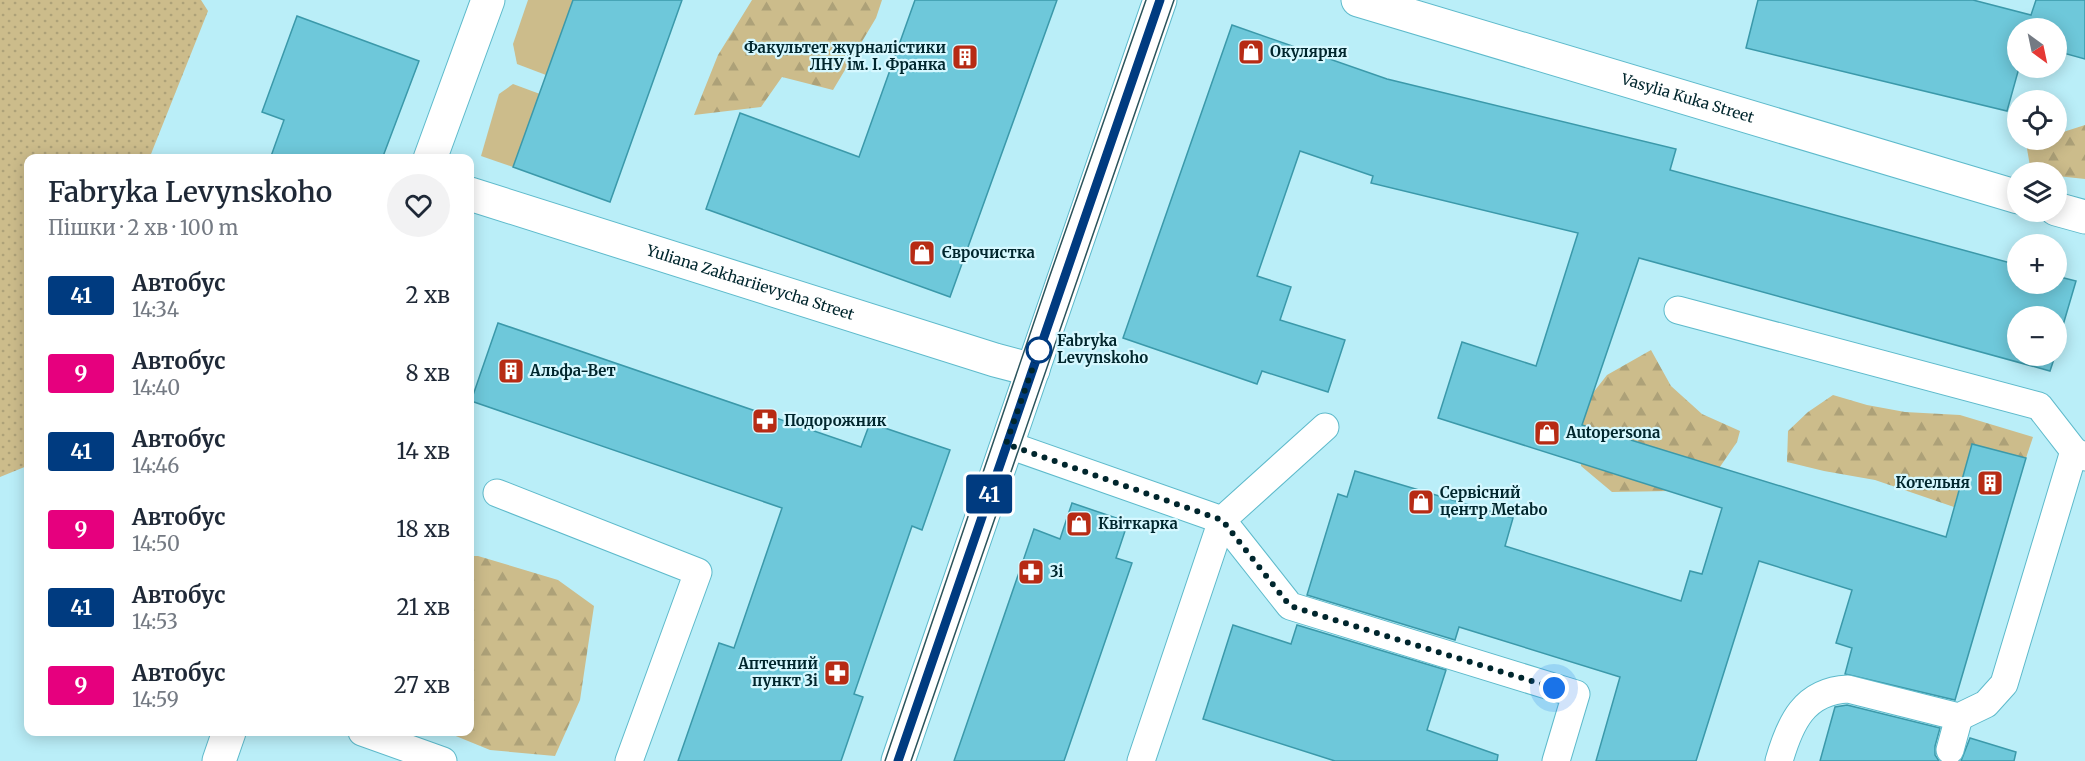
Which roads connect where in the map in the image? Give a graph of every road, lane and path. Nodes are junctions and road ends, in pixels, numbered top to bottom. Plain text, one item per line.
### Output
1 (488, 0) edge
2 (1160, 0) edge
3 (1358, 0) edge
4 (432, 154) edge
5 (2007, 194) edge
6 (474, 195) edge
7 (2067, 212) edge
8 (2085, 217) edge
9 (1678, 310) dead end
10 (1033, 370) junction
11 (1325, 427) dead end
12 (1006, 444) junction
13 (2080, 454) edge
14 (496, 493) dead end
15 (1222, 520) junction
16 (1959, 717) junction
17 (228, 736) edge
18 (373, 736) edge
19 (1950, 750) dead end
20 (219, 761) edge
21 (443, 761) edge
22 (628, 761) edge
23 (898, 761) edge
24 (1141, 761) edge
25 (1556, 761) edge
26 (1779, 761) edge

1 - 4 street
2 - 10 street
3 - 5 street, Vasylia Kuka Street
6 - 10 street, Yuliana Zakhariievycha Street
7 - 8 street
9 - 13 lane
10 - 12 street
11 - 15 lane
12 - 15 lane
12 - 23 street
13 - 16 lane
14 - 22 lane
15 - 24 lane
15 - 25 lane
16 - 19 lane
16 - 26 lane
17 - 20 street
18 - 21 lane

